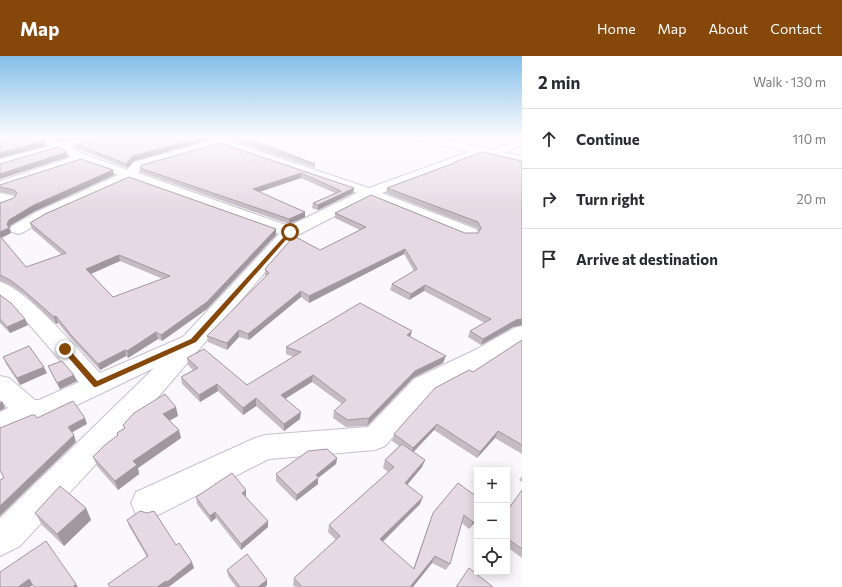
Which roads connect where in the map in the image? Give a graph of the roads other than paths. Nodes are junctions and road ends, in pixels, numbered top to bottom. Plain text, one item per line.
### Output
1 (71, 162) edge
2 (92, 162) edge
3 (144, 162) edge
4 (280, 162) edge
5 (460, 162) edge
6 (129, 175) junction
7 (0, 186) edge
8 (369, 193) junction
9 (0, 198) edge
10 (0, 203) edge
11 (18, 229) dead end
12 (290, 232) junction
13 (470, 233) edge
14 (0, 288) edge
15 (522, 333) edge
16 (193, 340) junction
17 (0, 385) edge
18 (96, 385) junction
19 (29, 410) junction
20 (0, 424) edge
21 (148, 504) dead end
22 (0, 540) edge

1 - 7 street
2 - 6 street
3 - 6 street
4 - 8 street
5 - 8 street
6 - 11 street
6 - 12 street
8 - 12 street
8 - 13 street
9 - 10 street
12 - 16 street
14 - 18 street
15 - 21 street
16 - 18 street
16 - 22 street
17 - 19 street
18 - 19 street
19 - 20 street

